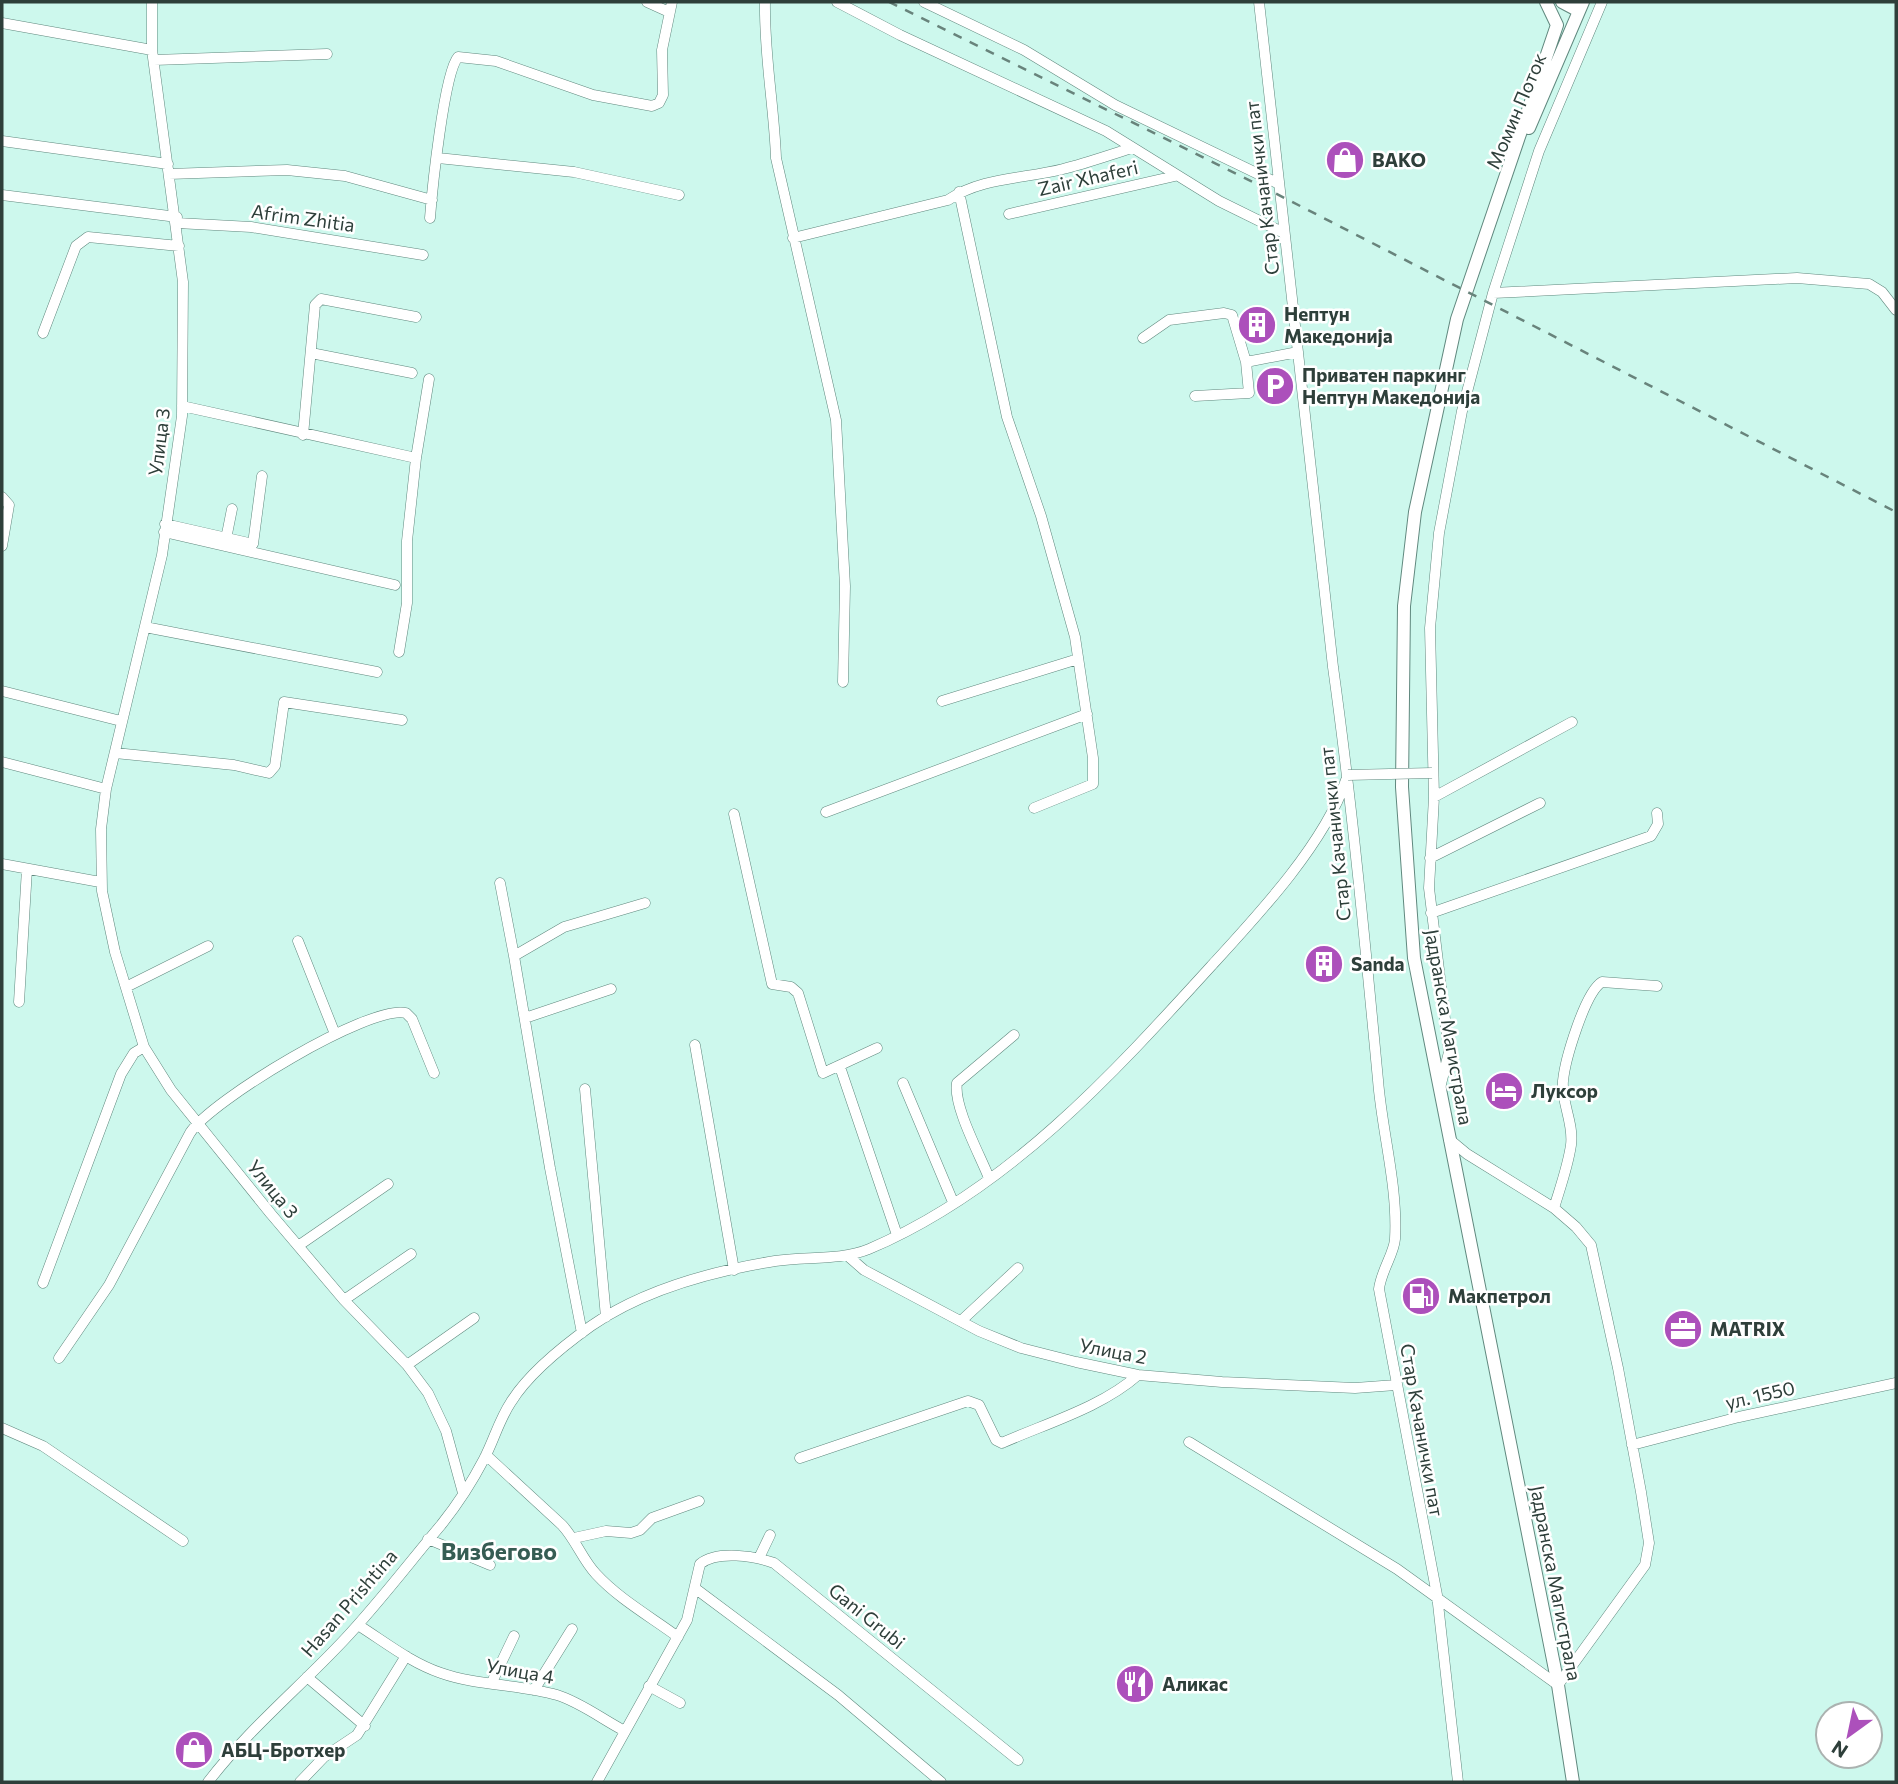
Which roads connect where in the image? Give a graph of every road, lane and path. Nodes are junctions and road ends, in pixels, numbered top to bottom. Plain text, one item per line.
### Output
1 (152, 2) edge
2 (647, 2) edge
3 (765, 2) edge
4 (837, 2) edge
5 (924, 2) edge
6 (1259, 2) edge
7 (1546, 2) edge
8 (1562, 2) edge
9 (1602, 2) edge
10 (1581, 6) edge
11 (670, 7) edge
12 (2, 23) edge
13 (327, 54) dead end
14 (153, 55) junction
15 (2, 141) edge
16 (1132, 148) junction
17 (438, 158) junction
18 (168, 169) junction
19 (1175, 176) junction
20 (1277, 183) junction
21 (959, 192) junction
22 (2, 195) edge
23 (679, 195) dead end
24 (432, 200) junction
25 (1009, 214) dead end
26 (430, 218) dead end
27 (177, 220) junction
28 (1284, 233) junction
29 (1484, 235) junction
30 (793, 238) junction
31 (179, 246) junction
32 (424, 255) dead end
33 (1493, 293) junction
34 (1896, 310) edge
35 (416, 317) dead end
36 (43, 333) dead end
37 (1143, 338) dead end
38 (1298, 352) junction
39 (311, 353) junction
40 (1247, 362) junction
41 (412, 373) dead end
42 (429, 379) dead end
43 (1195, 396) dead end
44 (182, 406) junction
45 (303, 435) junction
46 (416, 458) junction
47 (262, 476) dead end
48 (2, 497) edge
49 (232, 509) dead end
50 (165, 528) junction
51 (226, 539) junction
52 (2, 546) edge
53 (395, 585) dead end
54 (145, 627) junction
55 (399, 652) dead end
56 (1078, 659) junction
57 (377, 672) dead end
58 (842, 682) dead end
59 (2, 691) edge
60 (942, 701) dead end
61 (1087, 714) junction
62 (402, 720) dead end
63 (121, 721) junction
64 (1572, 722) dead end
65 (115, 753) junction
66 (2, 762) edge
67 (1432, 773) junction
68 (1348, 775) junction
69 (106, 789) junction
70 (1434, 797) junction
71 (1540, 803) dead end
72 (1034, 808) dead end
73 (826, 813) dead end
74 (1657, 813) dead end
75 (734, 814) dead end
76 (1430, 858) junction
77 (2, 864) edge
78 (27, 869) junction
79 (100, 882) junction
80 (500, 883) dead end
81 (645, 903) dead end
82 (1431, 913) junction
83 (298, 941) dead end
84 (208, 946) dead end
85 (514, 956) junction
86 (1657, 986) dead end
87 (126, 987) junction
88 (611, 989) dead end
89 (19, 1002) dead end
90 (525, 1018) junction
91 (335, 1034) junction
92 (1014, 1035) dead end
93 (695, 1045) dead end
94 (144, 1047) junction
95 (877, 1048) dead end
96 (840, 1068) junction
97 (434, 1073) dead end
98 (903, 1083) dead end
99 (584, 1089) dead end
100 (1439, 1090) junction
101 (197, 1122) junction
102 (1449, 1139) junction
103 (989, 1178) junction
104 (388, 1184) dead end
105 (953, 1202) junction
106 (1554, 1208) junction
107 (898, 1235) junction
108 (298, 1246) junction
109 (411, 1254) dead end
110 (848, 1256) junction
111 (1018, 1268) dead end
112 (734, 1270) junction
113 (43, 1283) dead end
114 (344, 1300) junction
115 (606, 1317) junction
116 (474, 1318) dead end
117 (961, 1321) junction
118 (582, 1333) junction
119 (59, 1358) dead end
120 (407, 1365) junction
121 (1138, 1375) junction
122 (1896, 1383) edge
123 (1396, 1385) junction
124 (2, 1428) edge
125 (1189, 1442) dead end
126 (1632, 1445) junction
127 (486, 1455) junction
128 (800, 1458) dead end
129 (463, 1493) junction
130 (699, 1501) dead end
131 (770, 1535) dead end
132 (574, 1538) junction
133 (428, 1539) junction
134 (183, 1541) dead end
135 (759, 1558) junction
136 (489, 1565) dead end
137 (696, 1589) junction
138 (1437, 1595) junction
139 (358, 1625) junction
140 (572, 1629) dead end
141 (514, 1636) dead end
142 (678, 1637) junction
143 (406, 1656) junction
144 (307, 1677) junction
145 (492, 1682) junction
146 (1558, 1685) junction
147 (649, 1686) junction
148 (534, 1690) junction
149 (680, 1703) dead end
150 (365, 1726) junction
151 (623, 1730) junction
152 (1018, 1760) dead end
153 (208, 1782) edge
154 (300, 1782) edge
155 (598, 1782) edge
156 (941, 1782) edge
157 (1458, 1782) edge
158 (1573, 1782) edge

1 - 14 street, Улица 3
2 - 11 street
3 - 30 street
4 - 16 street
5 - 20 street
6 - 20 street, Стар Качанички пат
7 - 29 street
8 - 10 street
9 - 33 street
10 - 29 street, Момин Поток
11 - 17 street
12 - 14 street
13 - 14 street
14 - 18 street, Улица 3
15 - 18 street
16 - 19 street
16 - 21 street
17 - 23 street
17 - 24 street
18 - 24 street
18 - 27 street, Улица 3
19 - 25 street, Zair Xhaferi
19 - 28 street
20 - 28 street, Стар Качанички пат
21 - 30 street
21 - 56 street
22 - 27 street, Afrim Zhitia
24 - 26 street
27 - 31 street, Улица 3
27 - 32 street, Afrim Zhitia
28 - 38 street, Стар Качанички пат
29 - 100 street, Јадранска Магистрала
30 - 58 street
31 - 36 street
31 - 44 street, Улица 3
33 - 34 street
33 - 67 street
35 - 39 street
37 - 40 street
38 - 40 street
38 - 68 street, Стар Качанички пат
39 - 41 street
39 - 45 street
40 - 43 street
42 - 46 street
44 - 45 street
44 - 50 street, Улица 3
45 - 46 street
46 - 55 street
47 - 51 street
48 - 52 street
49 - 51 street
50 - 51 street
50 - 53 street
50 - 54 street, Улица 3
54 - 57 street
54 - 63 street, Улица 3
56 - 60 street
56 - 61 street
59 - 63 street
61 - 72 street
61 - 73 street
62 - 65 street
63 - 65 street, Улица 3
64 - 70 street
65 - 69 street, Улица 3
66 - 69 street
67 - 68 street, bridge
67 - 70 street
68 - 103 street, Hasan Prishtina
68 - 123 street, Стар Качанички пат
69 - 79 street, Улица 3
70 - 76 street
71 - 76 street
74 - 82 street
75 - 96 street
76 - 82 street
77 - 78 street
78 - 79 street
78 - 89 street
79 - 87 street, Улица 3
80 - 85 street
81 - 85 street
82 - 100 street
83 - 91 street
84 - 87 street
85 - 90 street
86 - 106 street
87 - 94 street, Улица 3
88 - 90 street
90 - 118 street
91 - 97 street
91 - 101 street
92 - 103 street
93 - 112 street
94 - 101 street, Улица 3
94 - 113 street
95 - 96 street
96 - 107 street
98 - 105 street
99 - 115 street
100 - 102 street, Јадранска Магистрала
101 - 108 street, Улица 3
101 - 119 street
102 - 106 street
102 - 146 street, Јадранска Магистрала
103 - 105 street, Hasan Prishtina
104 - 108 street
105 - 107 street, Hasan Prishtina
106 - 126 street
107 - 110 street, Hasan Prishtina
108 - 114 street, Улица 3
109 - 114 street
110 - 112 street, Hasan Prishtina
110 - 117 street, Улица 2
111 - 117 street
112 - 115 street, Hasan Prishtina
114 - 120 street, Улица 3
115 - 118 street, Hasan Prishtina
116 - 120 street
117 - 121 street, Улица 2
118 - 127 street, Hasan Prishtina
120 - 129 street, Улица 3
121 - 123 street, Улица 2
121 - 128 street
122 - 126 street, ул. 1550
123 - 138 street, Стар Качанички пат
124 - 134 street
125 - 138 street
126 - 146 street
127 - 129 street, Hasan Prishtina
127 - 132 street
129 - 133 street, Hasan Prishtina
130 - 132 street
131 - 135 street
132 - 142 street
133 - 136 street
133 - 139 street, Hasan Prishtina
135 - 137 street, Gani Grubi
135 - 152 street, Gani Grubi
137 - 142 street, Gani Grubi
137 - 156 street
138 - 146 street
138 - 157 street, Стар Качанички пат
139 - 143 street, Улица 4
139 - 144 street, Hasan Prishtina
140 - 148 street
141 - 145 street
142 - 147 street, Gani Grubi
143 - 145 street, Улица 4
143 - 150 street
144 - 150 street
144 - 153 street, Hasan Prishtina
145 - 148 street, Улица 4
146 - 158 street, Јадранска Магистрала
147 - 149 street
147 - 151 street, Gani Grubi
148 - 151 street, Улица 4
150 - 154 street
151 - 155 street, Gani Grubi

